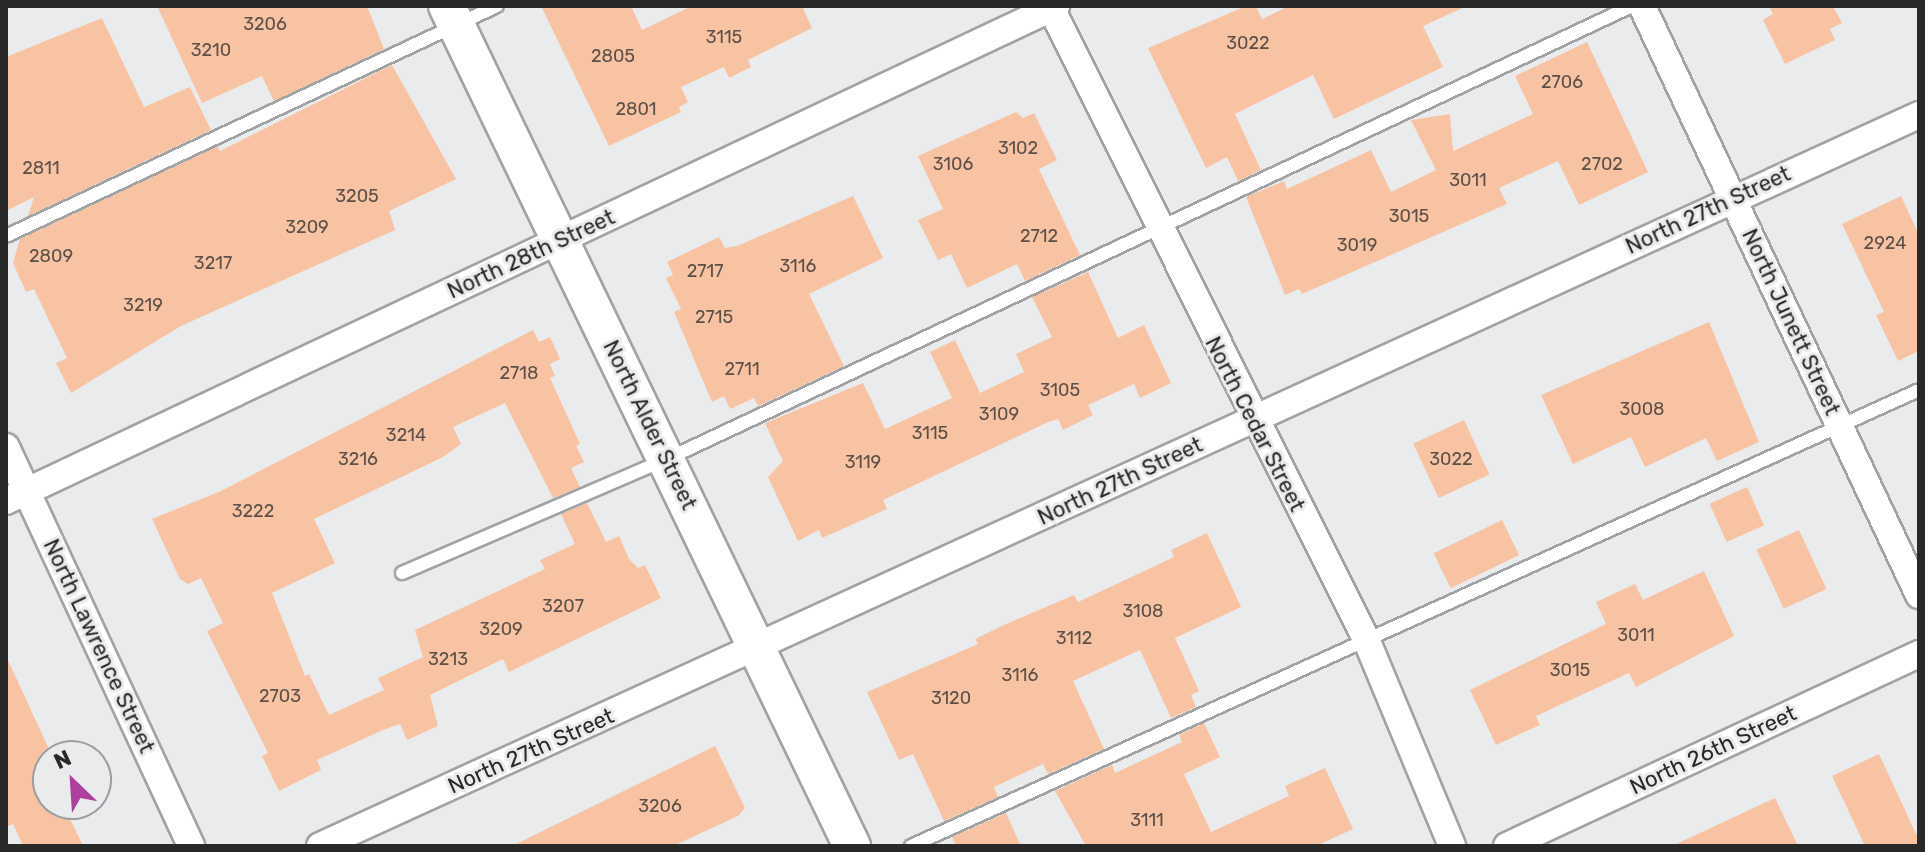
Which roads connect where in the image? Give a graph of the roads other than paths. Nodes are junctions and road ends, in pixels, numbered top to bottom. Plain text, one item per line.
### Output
1 (497, 6) edge
2 (1632, 6) edge
3 (1642, 6) edge
4 (1052, 7) edge
5 (451, 16) edge
6 (1919, 115) edge
7 (1733, 197) junction
8 (1159, 230) junction
9 (6, 236) edge
10 (560, 241) junction
11 (1919, 390) edge
12 (1252, 421) junction
13 (1840, 426) junction
14 (6, 447) edge
15 (667, 459) junction
16 (16, 496) edge
17 (402, 573) dead end
18 (1919, 595) edge
19 (1366, 639) junction
20 (758, 648) junction
21 (1919, 654) edge
22 (191, 846) edge
23 (320, 846) edge
24 (852, 846) edge
25 (911, 846) edge
26 (1452, 846) edge
27 (1507, 846) edge

1 - 5 lane
2 - 8 lane
3 - 7 street, North Junett Street
4 - 8 street, North Cedar Street
4 - 10 street, North 28th Street
5 - 9 lane
5 - 10 street, North Alder Street
6 - 7 street, North 27th Street
7 - 12 street, North 27th Street
7 - 13 street, North Junett Street
8 - 12 street, North Cedar Street
8 - 15 lane
10 - 15 street, North Alder Street
10 - 16 street, North 28th Street
11 - 13 lane
12 - 19 street, North Cedar Street
12 - 20 street, North 27th Street
13 - 18 street, North Junett Street
13 - 19 lane
14 - 16 street, North Lawrence Street
15 - 17 lane
15 - 20 street, North Alder Street
16 - 22 street, North Lawrence Street
19 - 25 lane
19 - 26 street, North Cedar Street
20 - 23 street, North 27th Street
20 - 24 street, North Alder Street
21 - 27 street, North 26th Street

